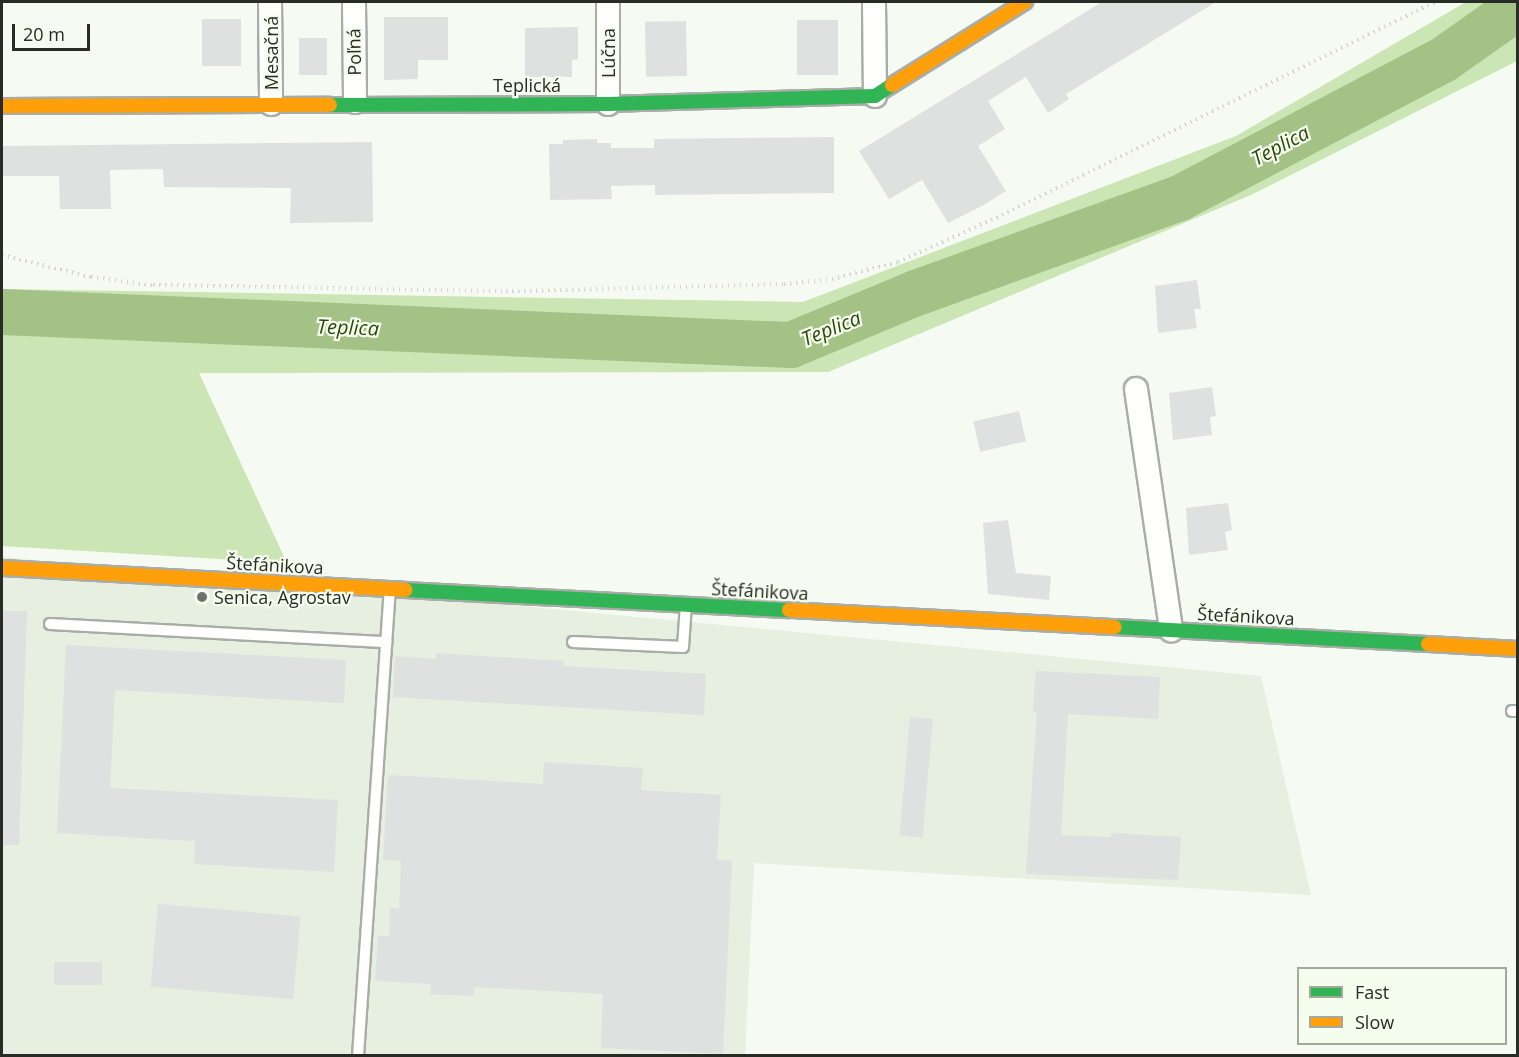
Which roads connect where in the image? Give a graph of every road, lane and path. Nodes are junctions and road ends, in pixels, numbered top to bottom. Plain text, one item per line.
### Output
1 (270, 2) edge
2 (354, 2) edge
3 (608, 2) edge
4 (874, 2) edge
5 (1025, 2) edge
6 (1435, 2) edge
7 (875, 96) junction
8 (355, 102) junction
9 (271, 104) junction
10 (608, 104) junction
11 (2, 106) edge
12 (2, 255) edge
13 (1136, 389) dead end
14 (2, 568) edge
15 (390, 589) junction
16 (686, 605) junction
17 (50, 624) dead end
18 (1171, 630) junction
19 (387, 642) junction
20 (573, 642) dead end
21 (1518, 649) edge
22 (358, 1056) edge

1 - 9 street, Mesačná
2 - 8 street, Poľná
3 - 10 street, Lúčna
4 - 7 street
5 - 7 street
6 - 12 path
7 - 10 street, Teplická
8 - 9 street, Teplická
8 - 10 street, Teplická
9 - 11 street, Teplická
13 - 18 street
14 - 15 street, Štefánikova
15 - 16 street, Štefánikova
15 - 19 lane
16 - 18 street, Štefánikova
16 - 20 lane
17 - 19 lane
18 - 21 street, Štefánikova
19 - 22 lane

